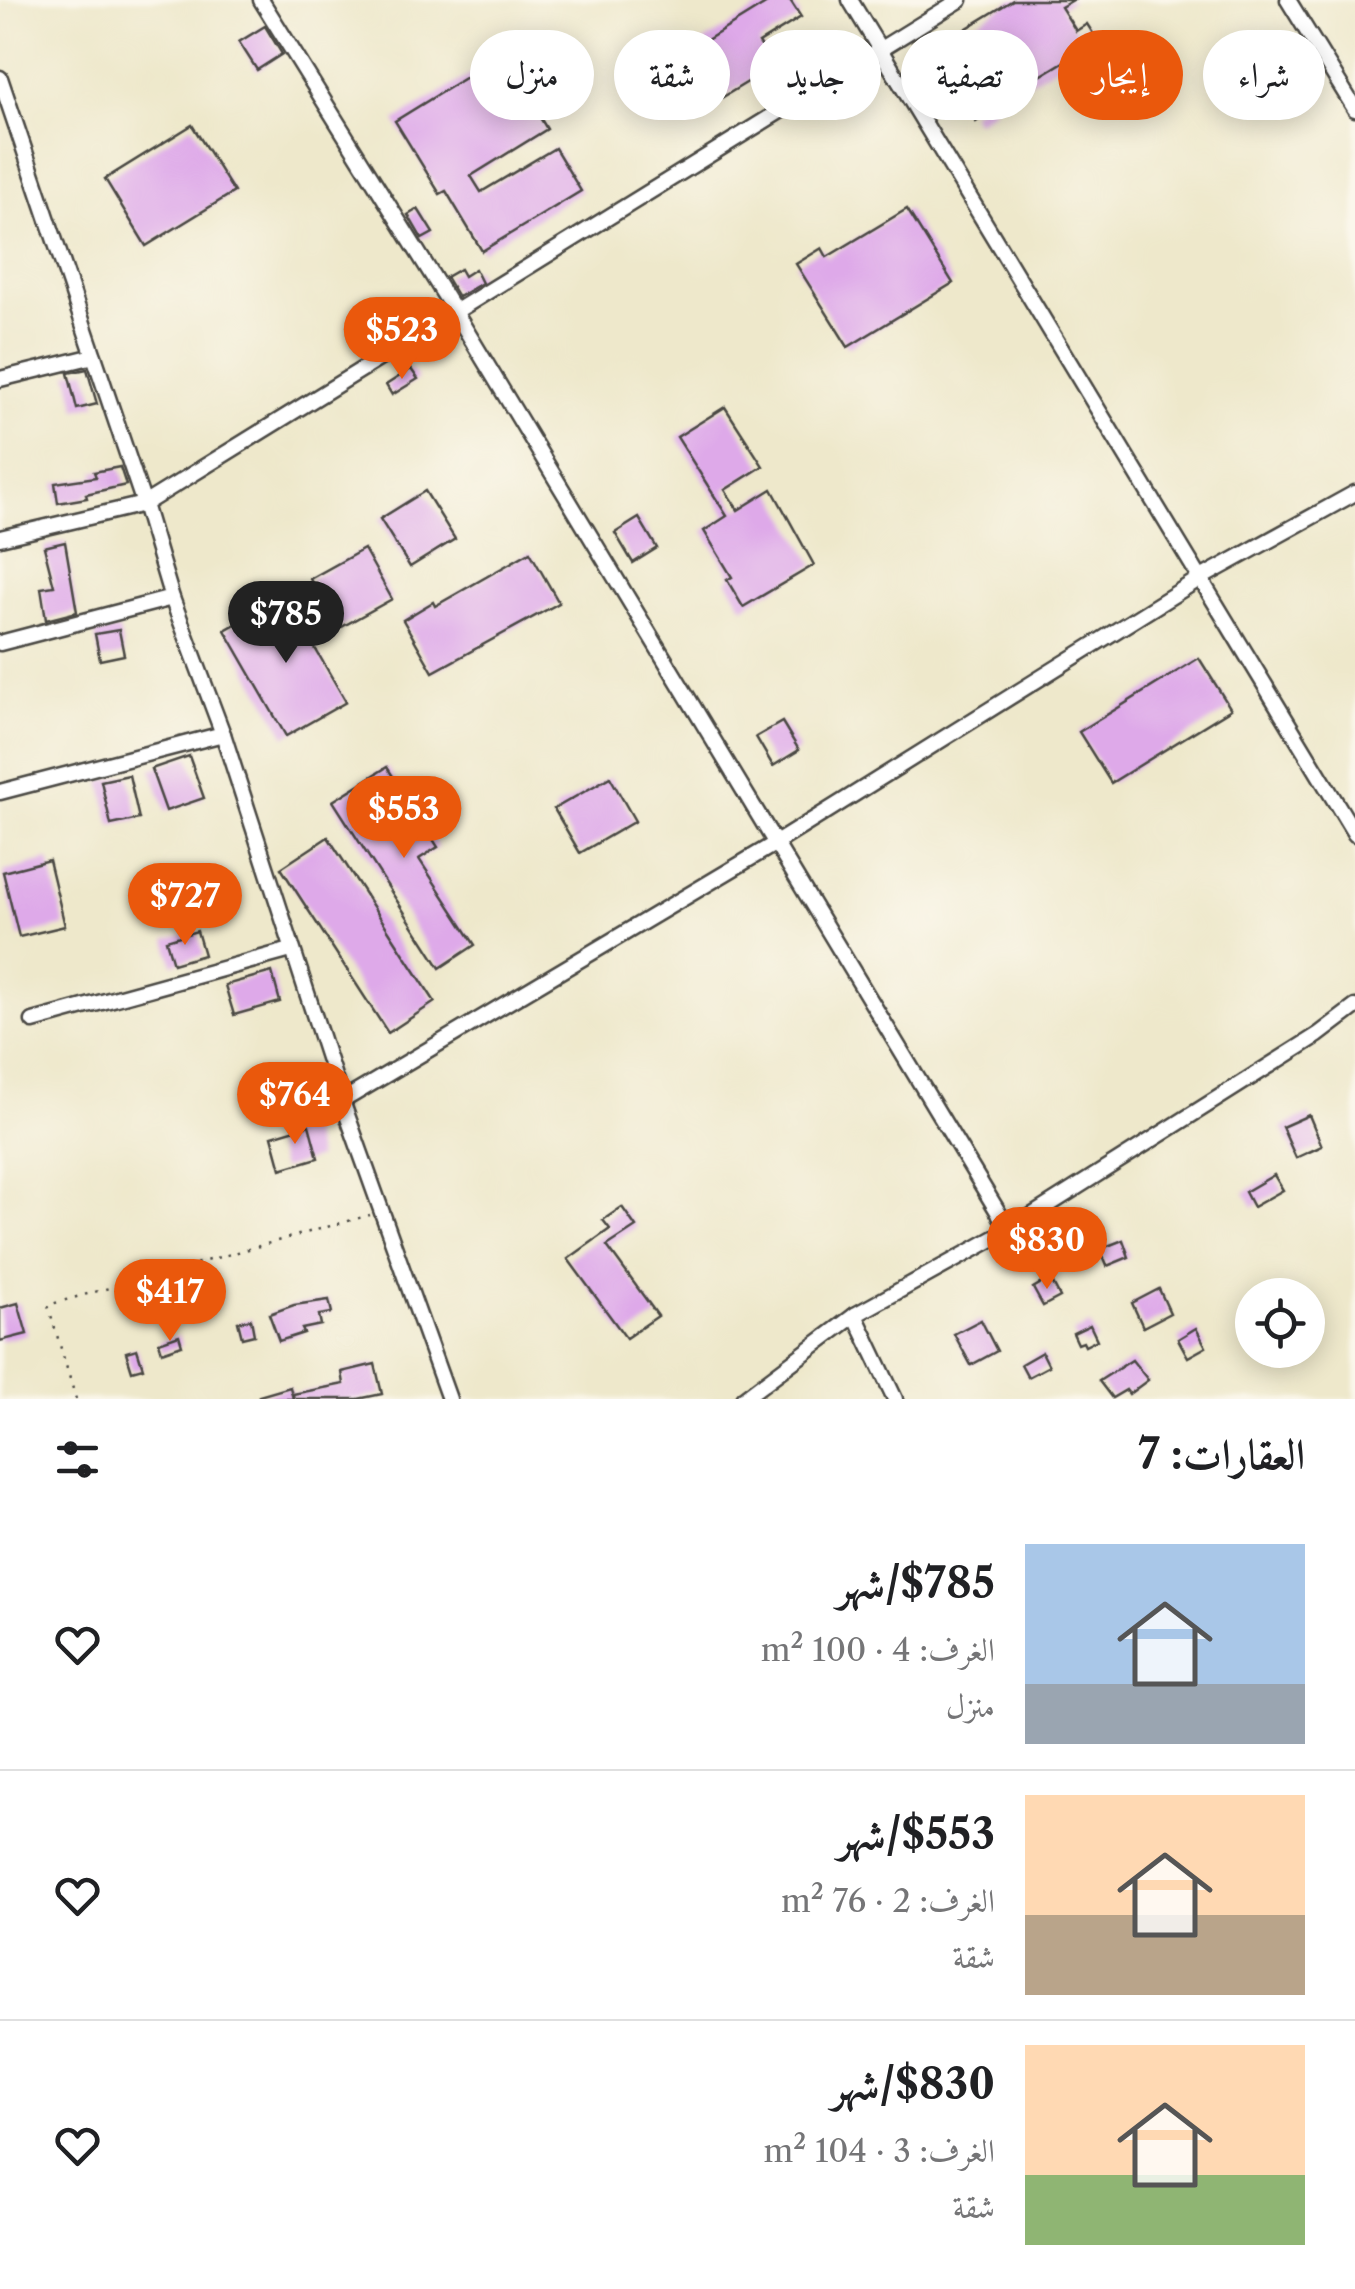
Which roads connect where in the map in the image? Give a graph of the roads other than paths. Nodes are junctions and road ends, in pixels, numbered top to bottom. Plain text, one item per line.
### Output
1 (261, 0) edge
2 (850, 0) edge
3 (960, 0) edge
4 (1288, 0) edge
5 (868, 30) edge
6 (881, 48) edge
7 (881, 51) edge
8 (0, 78) edge
9 (1355, 109) edge
10 (765, 120) edge
11 (455, 312) junction
12 (94, 356) junction
13 (0, 379) edge
14 (1355, 492) edge
15 (144, 504) junction
16 (0, 538) edge
17 (1199, 580) junction
18 (172, 598) junction
19 (0, 643) edge
20 (223, 734) junction
21 (0, 792) edge
22 (1355, 834) edge
23 (776, 843) junction
24 (292, 950) junction
25 (1355, 1007) edge
26 (32, 1021) dead end
27 (342, 1101) junction
28 (1008, 1230) junction
29 (855, 1315) junction
30 (448, 1399) edge
31 (743, 1399) edge
32 (895, 1399) edge

1 - 11 street
2 - 5 street
3 - 6 street
4 - 9 street
7 - 17 street
8 - 12 street
10 - 11 street
11 - 15 street
11 - 23 street
12 - 13 street
12 - 15 street
14 - 17 street
15 - 16 street
15 - 18 street
17 - 22 street
17 - 23 street
18 - 19 street
18 - 20 street
20 - 21 street
20 - 24 street
23 - 27 street
23 - 28 street
24 - 26 street
24 - 27 street
25 - 28 street
27 - 30 street
28 - 29 street
29 - 31 street
29 - 32 street

